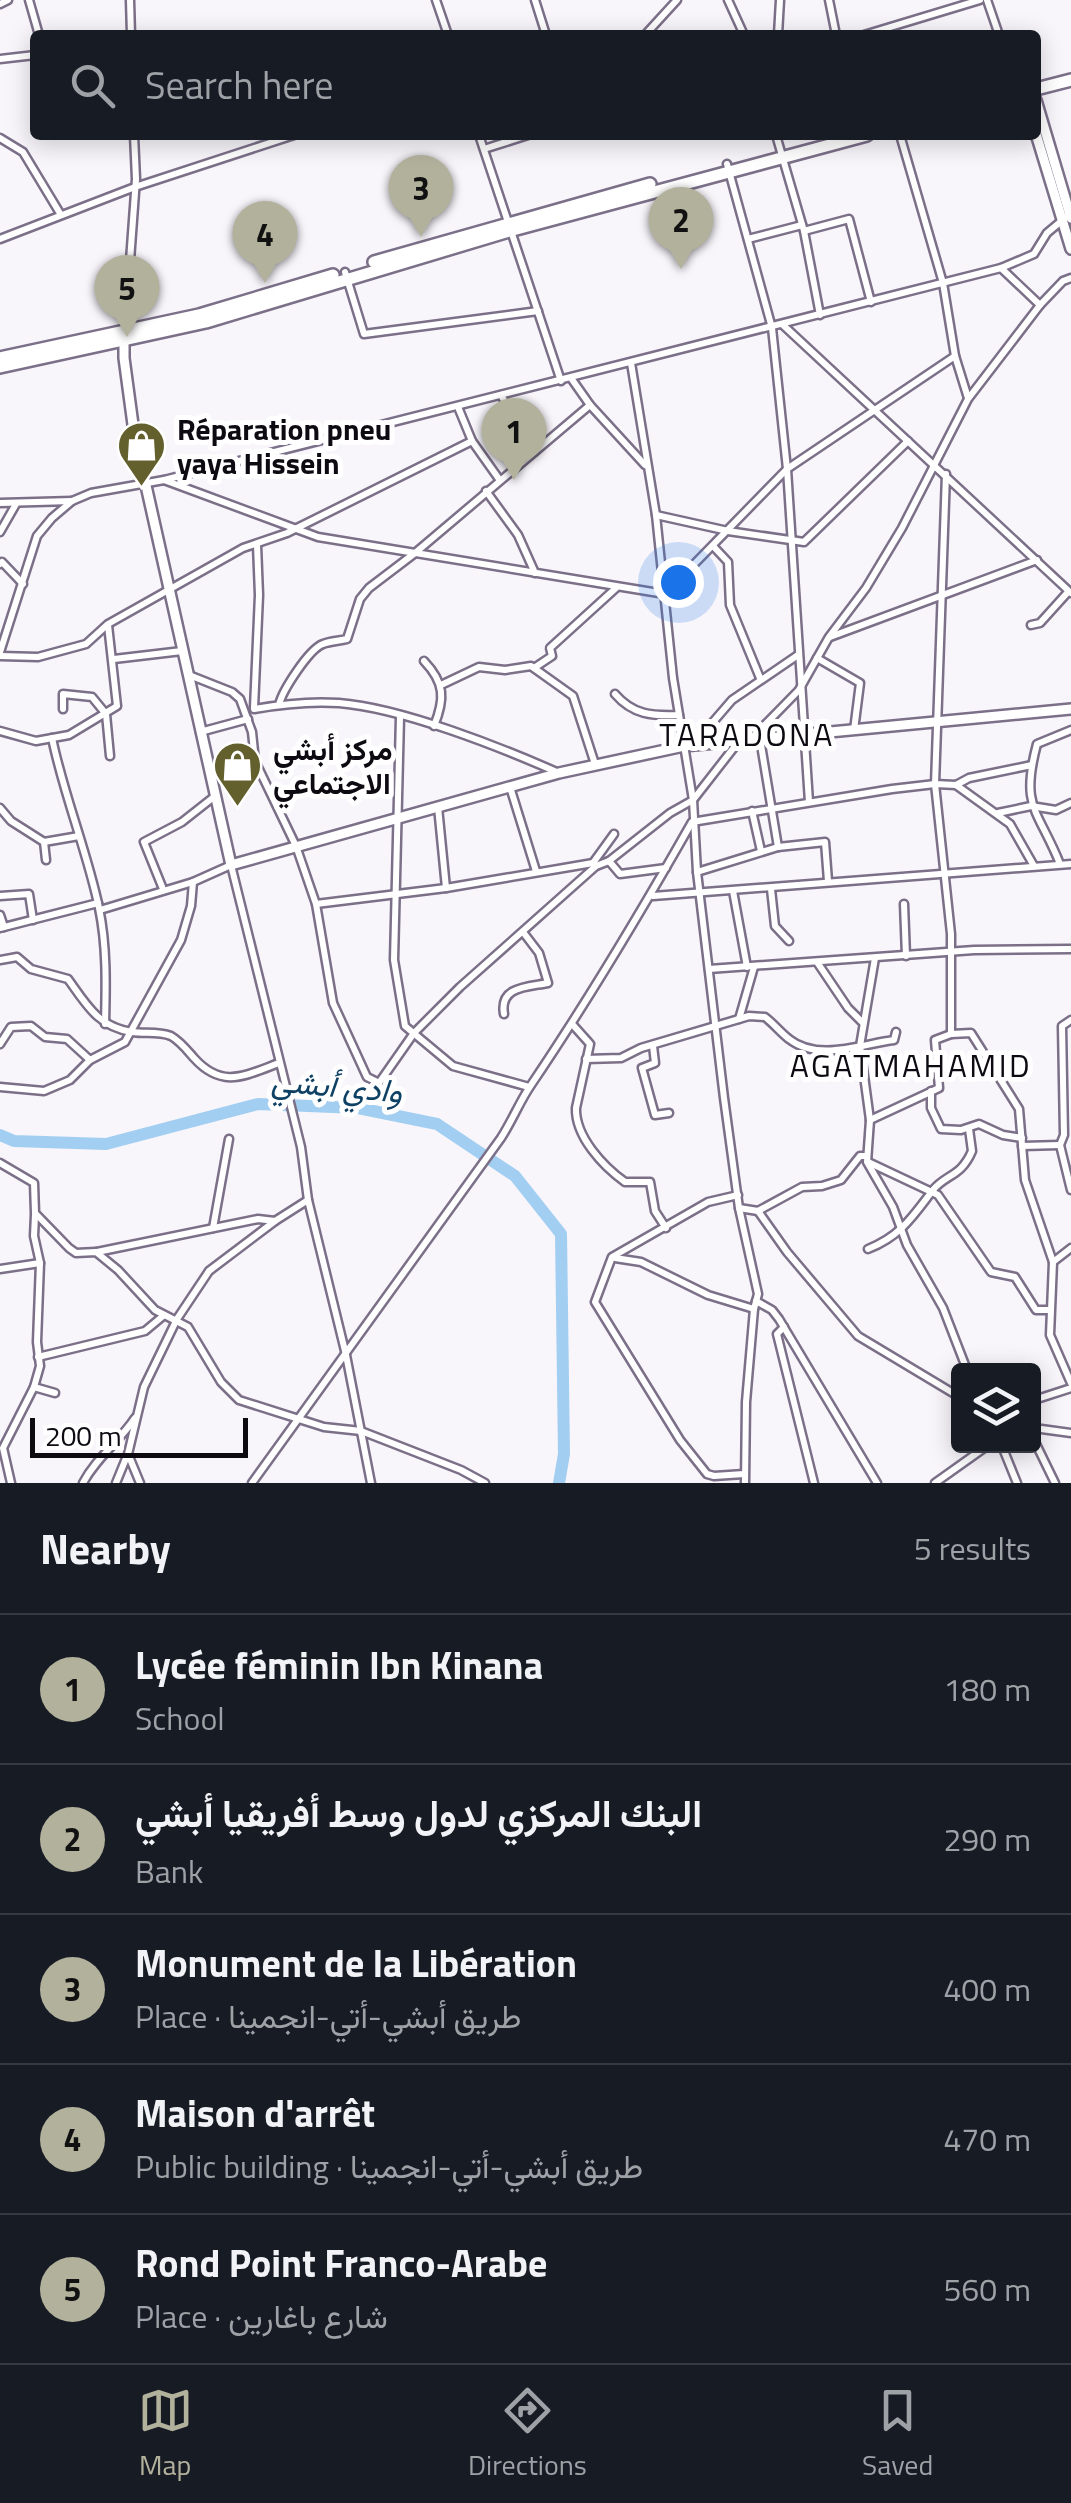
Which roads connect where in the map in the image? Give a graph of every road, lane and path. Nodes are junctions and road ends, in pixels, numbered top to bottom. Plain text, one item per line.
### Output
1 (8, 0) edge
2 (29, 0) edge
3 (130, 0) edge
4 (436, 0) edge
5 (535, 0) edge
6 (677, 0) edge
7 (728, 0) edge
8 (780, 0) edge
9 (829, 0) edge
10 (984, 0) edge
11 (0, 4) edge
12 (38, 30) edge
13 (131, 30) edge
14 (446, 30) edge
15 (544, 30) edge
16 (648, 30) edge
17 (742, 30) edge
18 (778, 30) edge
19 (835, 30) edge
20 (882, 30) edge
21 (997, 30) edge
22 (30, 57) edge
23 (0, 60) edge
24 (1071, 76) edge
25 (1041, 85) edge
26 (1041, 116) edge
27 (0, 138) edge
28 (134, 140) edge
29 (279, 140) edge
30 (481, 140) edge
31 (512, 140) edge
32 (777, 140) edge
33 (823, 140) edge
34 (844, 140) edge
35 (901, 140) edge
36 (1038, 140) edge
37 (484, 149) junction
38 (781, 154) junction
39 (728, 167) junction
40 (135, 188) junction
41 (61, 215) junction
42 (1068, 218) edge
43 (508, 227) junction
44 (803, 228) junction
45 (0, 239) edge
46 (748, 239) junction
47 (1071, 249) edge
48 (1002, 268) junction
49 (346, 275) junction
50 (1071, 278) edge
51 (942, 283) junction
52 (871, 302) junction
53 (1040, 304) junction
54 (538, 312) junction
55 (820, 315) junction
56 (783, 326) junction
57 (772, 328) junction
58 (124, 336) junction
59 (955, 356) junction
60 (0, 358) edge
61 (631, 363) junction
62 (0, 367) edge
63 (572, 378) junction
64 (561, 381) junction
65 (501, 395) junction
66 (968, 399) junction
67 (590, 405) junction
68 (458, 406) junction
69 (872, 410) junction
70 (472, 441) junction
71 (908, 441) junction
72 (534, 452) junction
73 (934, 464) junction
74 (646, 466) junction
75 (787, 469) junction
76 (946, 474) junction
77 (500, 479) junction
78 (164, 480) junction
79 (145, 482) junction
80 (486, 490) junction
81 (72, 501) junction
82 (16, 502) junction
83 (0, 503) edge
84 (656, 515) junction
85 (292, 528) junction
86 (728, 531) junction
87 (0, 532) edge
88 (792, 542) junction
89 (257, 545) junction
90 (713, 546) junction
91 (415, 554) junction
92 (1037, 560) junction
93 (0, 564) edge
94 (536, 574) junction
95 (23, 584) junction
96 (617, 587) junction
97 (170, 590) junction
98 (1069, 593) edge
99 (665, 594) junction
100 (943, 596) junction
101 (108, 624) junction
102 (1031, 625) dead end
103 (829, 638) junction
104 (182, 651) junction
105 (0, 654) edge
106 (799, 654) junction
107 (817, 658) junction
108 (114, 659) junction
109 (424, 662) dead end
110 (534, 668) junction
111 (188, 675) junction
112 (760, 678) junction
113 (441, 684) junction
114 (799, 690) junction
115 (614, 694) dead end
116 (278, 705) junction
117 (62, 709) dead end
118 (1071, 709) edge
119 (249, 713) junction
120 (106, 714) junction
121 (680, 714) junction
122 (400, 717) junction
123 (936, 722) junction
124 (434, 726) junction
125 (854, 730) junction
126 (1071, 730) edge
127 (0, 731) edge
128 (200, 732) junction
129 (802, 734) junction
130 (52, 738) junction
131 (750, 739) junction
132 (689, 745) junction
133 (110, 756) dead end
134 (595, 764) junction
135 (1032, 764) junction
136 (559, 773) junction
137 (935, 784) junction
138 (956, 785) junction
139 (510, 787) junction
140 (215, 796) junction
141 (693, 800) junction
142 (809, 802) junction
143 (1071, 802) edge
144 (1031, 806) junction
145 (438, 807) junction
146 (0, 808) edge
147 (770, 809) junction
148 (752, 811) junction
149 (997, 814) junction
150 (397, 819) junction
151 (692, 822) junction
152 (614, 834) dead end
153 (80, 836) junction
154 (44, 842) junction
155 (296, 846) junction
156 (778, 847) junction
157 (762, 851) junction
158 (46, 860) dead end
159 (609, 861) junction
160 (231, 865) junction
161 (594, 865) junction
162 (1034, 866) junction
163 (1067, 866) edge
164 (666, 868) junction
165 (536, 871) junction
166 (697, 872) junction
167 (943, 873) junction
168 (828, 880) junction
169 (193, 882) junction
170 (446, 888) junction
171 (162, 889) junction
172 (772, 889) junction
173 (733, 891) junction
174 (699, 892) junction
175 (396, 895) junction
176 (0, 896) edge
177 (651, 896) junction
178 (316, 904) junction
179 (904, 904) dead end
180 (99, 906) junction
181 (0, 915) edge
182 (33, 920) junction
183 (2, 927) edge
184 (523, 932) junction
185 (789, 941) dead end
186 (1071, 949) edge
187 (948, 954) junction
188 (906, 956) junction
189 (875, 958) junction
190 (0, 960) edge
191 (817, 962) junction
192 (751, 967) junction
193 (709, 969) junction
194 (504, 1014) dead end
195 (739, 1019) junction
196 (1071, 1020) edge
197 (863, 1023) junction
198 (105, 1024) junction
199 (572, 1026) junction
200 (715, 1028) junction
201 (130, 1032) junction
202 (896, 1032) dead end
203 (414, 1033) junction
204 (951, 1034) junction
205 (0, 1044) edge
206 (652, 1046) junction
207 (860, 1046) junction
208 (586, 1059) junction
209 (90, 1060) junction
210 (279, 1062) junction
211 (0, 1087) edge
212 (530, 1087) junction
213 (931, 1091) junction
214 (669, 1114) dead end
215 (870, 1120) junction
216 (969, 1129) junction
217 (1068, 1135) edge
218 (229, 1139) dead end
219 (1022, 1142) junction
220 (1060, 1145) junction
221 (867, 1159) junction
222 (0, 1163) edge
223 (1071, 1190) edge
224 (932, 1191) junction
225 (738, 1195) junction
226 (308, 1200) junction
227 (739, 1208) junction
228 (758, 1211) junction
229 (35, 1213) junction
230 (275, 1221) junction
231 (214, 1228) junction
232 (666, 1228) junction
233 (902, 1228) junction
234 (1071, 1248) edge
235 (868, 1249) dead end
236 (96, 1252) junction
237 (612, 1257) junction
238 (1053, 1262) junction
239 (40, 1264) junction
240 (0, 1269) edge
241 (755, 1305) junction
242 (1049, 1310) junction
243 (163, 1316) junction
244 (176, 1319) junction
245 (784, 1326) junction
246 (346, 1355) junction
247 (38, 1357) junction
248 (964, 1363) edge
249 (1070, 1381) edge
250 (34, 1386) junction
251 (951, 1392) edge
252 (54, 1393) dead end
253 (1041, 1396) edge
254 (138, 1413) junction
255 (297, 1420) junction
256 (1041, 1429) edge
257 (361, 1431) junction
258 (1071, 1433) edge
259 (1, 1448) edge
260 (977, 1453) edge
261 (1005, 1453) edge
262 (1040, 1453) edge
263 (128, 1454) junction
264 (744, 1478) edge
265 (11, 1483) edge
266 (83, 1483) edge
267 (116, 1483) edge
268 (140, 1483) edge
269 (252, 1483) edge
270 (371, 1483) edge
271 (485, 1483) edge
272 (814, 1483) edge
273 (878, 1483) edge
274 (936, 1483) edge
275 (1017, 1483) edge
276 (1055, 1483) edge

1 - 11 street
2 - 12 street
3 - 13 street
4 - 14 street
5 - 15 street
6 - 16 street
7 - 17 street
8 - 18 street
9 - 19 street
10 - 20 street
10 - 21 street
22 - 23 street
24 - 25 highway
26 - 42 street
27 - 41 street
28 - 40 street
29 - 40 street
30 - 37 street
31 - 37 street
32 - 38 street
33 - 38 highway
34 - 38 highway
35 - 51 street
36 - 42 street
37 - 43 street
38 - 39 highway
38 - 44 street
39 - 43 highway
39 - 46 street
40 - 41 street
40 - 58 street
41 - 45 street
42 - 47 street
42 - 48 street
43 - 49 highway
43 - 54 street
44 - 46 street
44 - 52 street
44 - 55 street
46 - 57 street
48 - 51 street
48 - 53 street
49 - 54 street
49 - 58 highway
50 - 53 street
51 - 52 street
51 - 59 street
52 - 55 street
53 - 66 street
54 - 64 street
55 - 56 street
56 - 57 street
56 - 69 street
57 - 61 street
57 - 75 street
58 - 60 highway
58 - 62 highway
58 - 79 street
59 - 66 street
59 - 69 street
61 - 63 street
61 - 74 street
63 - 64 street
63 - 67 street
64 - 65 street
65 - 68 street
65 - 72 street
66 - 73 street
67 - 72 street
67 - 74 street
68 - 70 street
68 - 78 street
69 - 71 street
69 - 75 street
70 - 77 street
70 - 85 street
71 - 73 street
71 - 88 street
72 - 77 street
73 - 76 street
73 - 103 street
74 - 84 street
75 - 86 street
75 - 88 street
76 - 92 street
76 - 100 street
77 - 80 street
78 - 79 street
78 - 85 street
79 - 81 street
79 - 97 street
80 - 91 street
80 - 94 street
81 - 82 street
81 - 95 street
82 - 83 street
82 - 87 street
84 - 86 street
84 - 99 street
85 - 89 street
85 - 91 street
86 - 88 street
86 - 90 street
88 - 106 street
89 - 97 street
89 - 119 street
90 - 99 street
90 - 112 street
91 - 94 street
91 - 116 street
92 - 98 street
92 - 100 street
93 - 95 street
94 - 96 street
95 - 105 street
96 - 99 street
96 - 110 street
97 - 101 street
97 - 104 street
98 - 102 street
99 - 121 street
100 - 103 street
100 - 123 street
101 - 105 street
101 - 108 street
103 - 107 street
104 - 108 street
104 - 111 street
106 - 112 street
106 - 114 street
107 - 114 street
107 - 125 street
108 - 120 street
109 - 113 street
110 - 113 street
110 - 134 street
111 - 119 street
111 - 128 street
112 - 132 street
113 - 124 street
114 - 129 street
114 - 131 street
115 - 121 street
116 - 119 street
116 - 122 street
117 - 120 street
118 - 123 street
119 - 128 street
119 - 155 street
120 - 130 street
120 - 133 street
121 - 132 street
122 - 124 street
122 - 150 street
123 - 125 street
123 - 137 street
124 - 136 street
125 - 129 street
126 - 135 street
127 - 130 street
128 - 140 street
129 - 131 street
129 - 142 street
130 - 153 street
131 - 132 street
131 - 141 street
131 - 147 street
132 - 134 street
132 - 141 street
134 - 136 street
135 - 138 street
135 - 144 street
136 - 139 street
137 - 138 street
137 - 142 street
137 - 167 street
138 - 149 street
139 - 145 street
139 - 165 street
140 - 160 street
140 - 171 street
141 - 151 street
141 - 159 street
142 - 147 street
143 - 144 street
144 - 149 street
144 - 163 street
145 - 150 street
145 - 170 street
146 - 154 street
147 - 148 street
147 - 156 street
148 - 151 street
148 - 157 street
149 - 162 street
150 - 155 street
150 - 175 street
151 - 164 street
151 - 166 street
152 - 161 street
153 - 154 street
153 - 180 street
154 - 158 street
155 - 160 street
155 - 178 street
156 - 157 street
156 - 168 street
157 - 166 street
159 - 161 street
159 - 164 street
160 - 169 street
160 - 210 street
161 - 165 street
161 - 184 street
162 - 163 street
162 - 167 street
164 - 177 street
165 - 170 street
166 - 174 street
167 - 168 street
167 - 187 street
168 - 172 street
169 - 171 street
169 - 201 street
170 - 175 street
171 - 180 street
172 - 173 street
172 - 185 street
173 - 174 street
173 - 192 street
174 - 177 street
174 - 193 street
175 - 178 street
175 - 203 street
176 - 182 street
177 - 199 street
178 - 203 street
179 - 188 street
180 - 182 street
180 - 198 street
181 - 183 street
182 - 183 street
184 - 194 street
184 - 203 street
186 - 187 street
187 - 188 street
187 - 204 street
188 - 189 street
189 - 191 street
189 - 197 street
190 - 198 street
191 - 192 street
191 - 197 street
192 - 193 street
192 - 195 street
193 - 200 street
195 - 200 street
195 - 207 street
196 - 217 street
197 - 207 street
198 - 201 street
199 - 208 street
199 - 212 street
200 - 206 street
200 - 225 street
201 - 209 street
201 - 210 street
202 - 207 street
203 - 212 street
204 - 213 street
204 - 219 street
205 - 209 street
206 - 208 street
206 - 214 street
207 - 215 street
208 - 232 street
209 - 211 street
210 - 226 street
212 - 246 street
213 - 215 street
213 - 216 street
215 - 221 street
216 - 219 street
216 - 224 street
217 - 220 street
218 - 231 street
219 - 220 street
219 - 238 street
220 - 223 street
221 - 224 street
221 - 228 street
221 - 233 street
222 - 229 street
224 - 233 street
224 - 242 street
225 - 227 street
225 - 232 street
226 - 230 street
226 - 246 street
227 - 228 street
227 - 241 street
228 - 251 street
229 - 236 street
229 - 239 street
230 - 231 street
230 - 244 street
231 - 236 street
232 - 237 street
233 - 235 street
233 - 248 street
234 - 238 street
236 - 243 street
237 - 241 street
237 - 264 street
238 - 242 street
239 - 240 street
239 - 247 street
241 - 245 street
241 - 264 street
242 - 249 street
243 - 244 street
243 - 247 street
244 - 254 street
244 - 255 street
245 - 272 street
245 - 273 street
246 - 255 street
246 - 257 street
247 - 250 street
249 - 253 street
250 - 252 street
250 - 259 street
254 - 263 street
254 - 266 street
255 - 257 street
255 - 269 street
256 - 258 street
257 - 270 street
257 - 271 street
259 - 265 street
260 - 274 street
261 - 275 street
262 - 276 street
263 - 267 street
263 - 268 street

